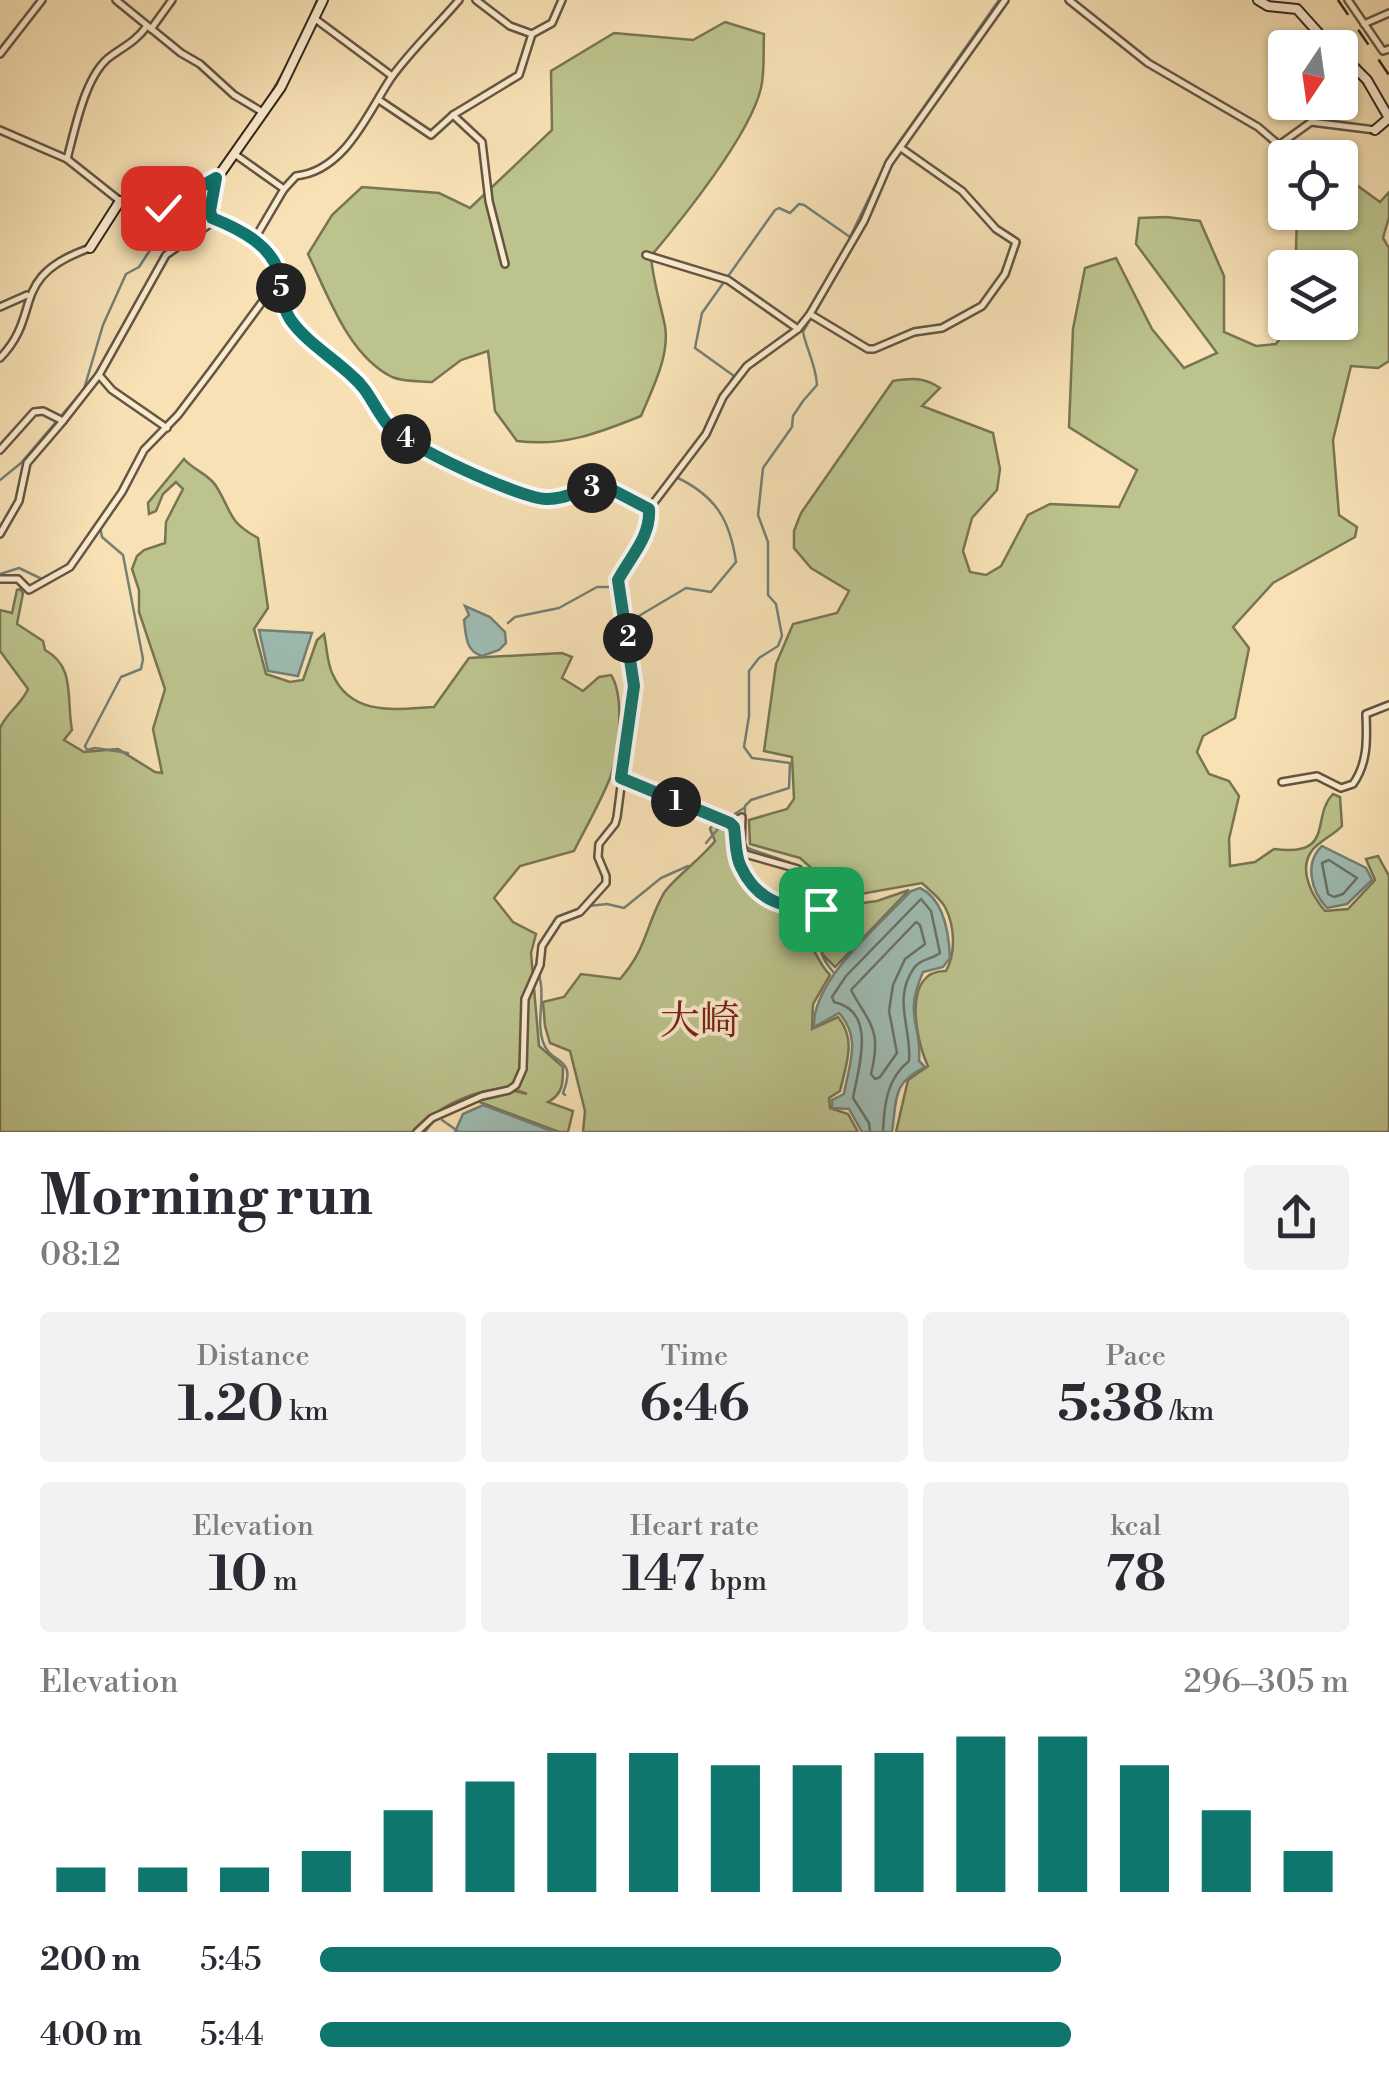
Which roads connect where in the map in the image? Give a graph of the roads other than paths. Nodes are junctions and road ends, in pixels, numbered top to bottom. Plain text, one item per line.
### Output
1 (42, 0) edge
2 (116, 0) edge
3 (172, 0) edge
4 (323, 0) edge
5 (460, 0) edge
6 (476, 0) edge
7 (562, 0) edge
8 (1005, 0) edge
9 (1069, 0) edge
10 (1258, 0) edge
11 (1348, 0) edge
12 (1389, 13) edge
13 (314, 18) junction
14 (1363, 24) junction
15 (149, 27) junction
16 (1316, 30) edge
17 (532, 34) junction
18 (1389, 49) edge
19 (0, 54) edge
20 (1358, 71) edge
21 (392, 76) junction
22 (379, 100) junction
23 (262, 111) junction
24 (453, 115) junction
25 (1389, 118) edge
26 (0, 130) edge
27 (1375, 130) junction
28 (1389, 132) edge
29 (901, 148) junction
30 (236, 155) junction
31 (67, 158) junction
32 (211, 180) junction
33 (284, 189) junction
34 (120, 201) junction
35 (214, 221) junction
36 (254, 240) junction
37 (90, 248) joint
38 (646, 256) dead end
39 (504, 264) dead end
40 (278, 269) junction
41 (29, 294) junction
42 (0, 306) edge
43 (813, 316) junction
44 (798, 330) junction
45 (1, 355) edge
46 (98, 375) junction
47 (60, 419) junction
48 (167, 428) junction
49 (0, 450) edge
50 (649, 509) junction
51 (0, 534) edge
52 (0, 579) edge
53 (1389, 704) edge
54 (621, 778) junction
55 (1282, 782) dead end
56 (730, 823) junction
57 (741, 852) junction
58 (417, 1132) edge

1 - 19 street
2 - 15 street
3 - 15 street
4 - 13 street
5 - 21 street
6 - 17 street
7 - 17 street
8 - 29 street
9 - 27 street
10 - 16 street
11 - 14 street
12 - 14 street
13 - 21 street
13 - 23 street
14 - 18 street
15 - 23 street
15 - 31 street
17 - 24 street
20 - 25 street
21 - 22 street
22 - 24 street
22 - 33 street
23 - 30 street
24 - 39 street
25 - 27 street
26 - 31 street
27 - 28 street
29 - 43 street
29 - 43 street
30 - 32 street
30 - 33 street
31 - 34 street
32 - 34 street
32 - 35 street
33 - 36 street
34 - 37 street
35 - 36 street
35 - 46 street
36 - 40 street
37 - 41 street
38 - 44 street
40 - 48 street
40 - 50 street
41 - 42 street
41 - 45 street
43 - 44 street
44 - 50 street
46 - 47 street
46 - 48 street
47 - 49 street
47 - 51 street
48 - 52 street
50 - 54 street
53 - 55 street
54 - 56 street
54 - 58 street
56 - 57 street
56 - 57 street
57 - 57 street

